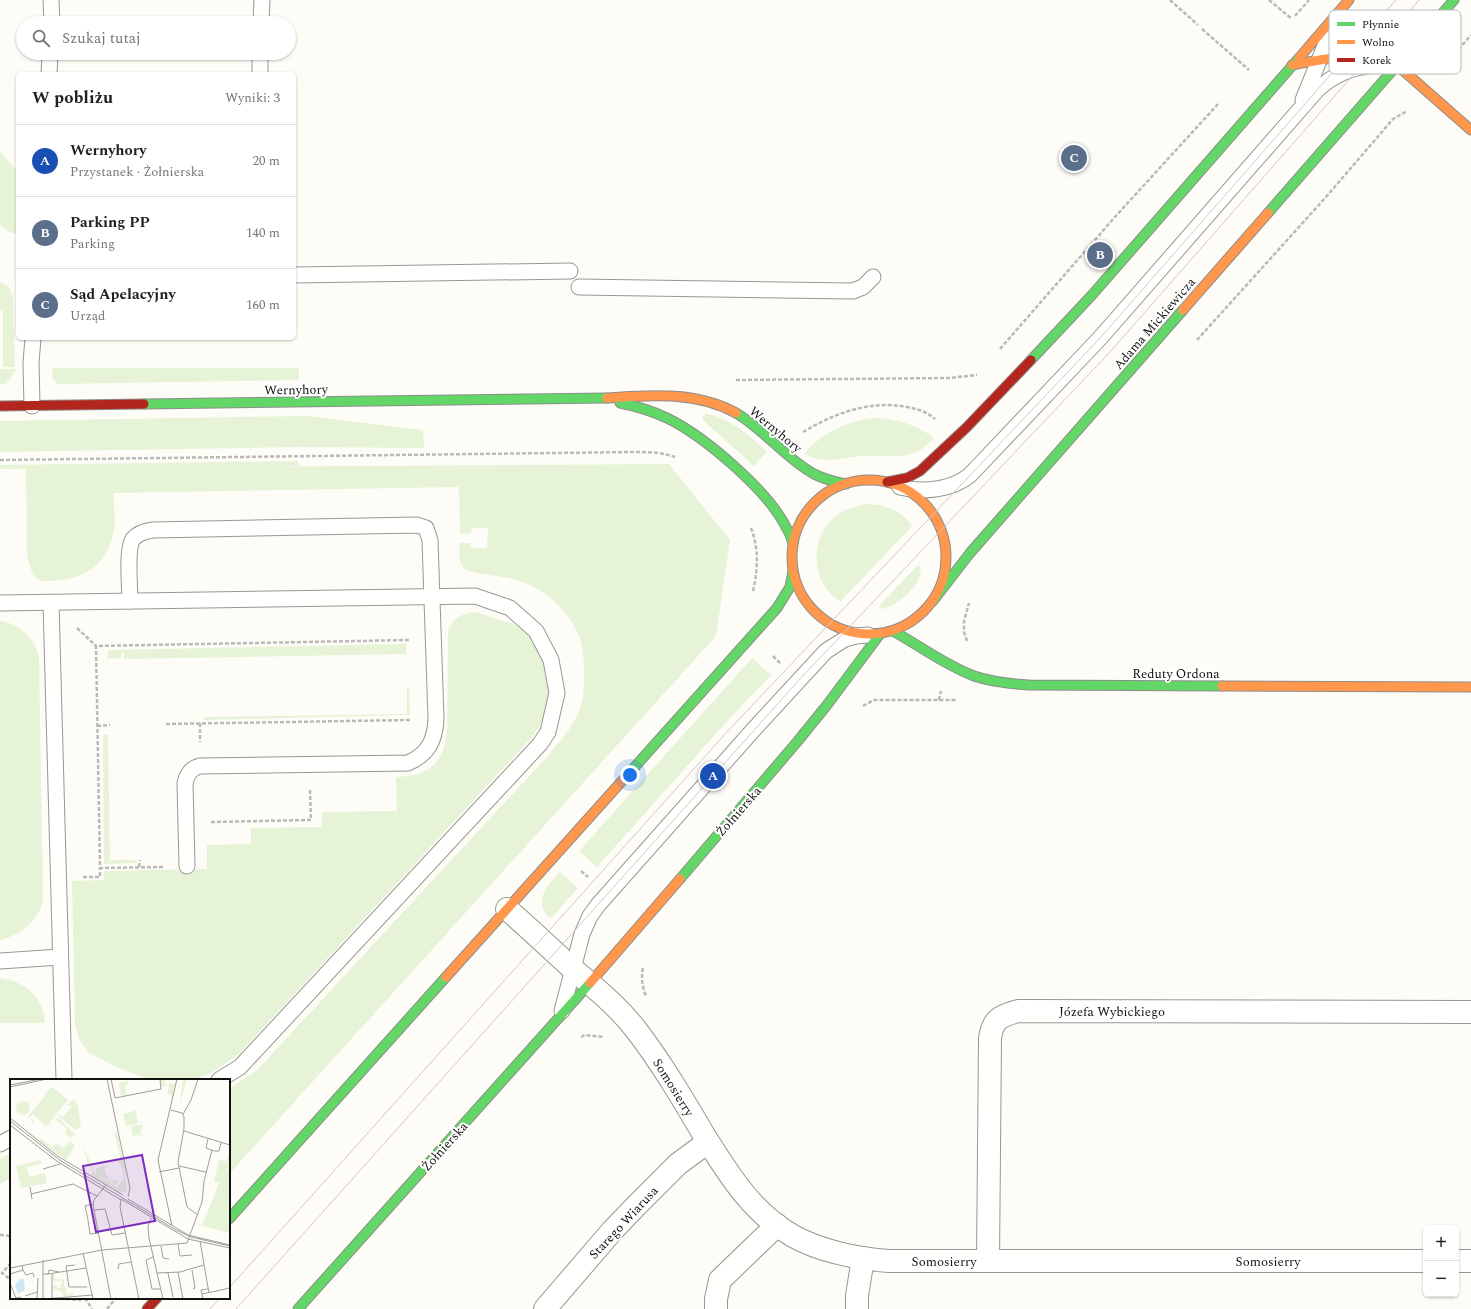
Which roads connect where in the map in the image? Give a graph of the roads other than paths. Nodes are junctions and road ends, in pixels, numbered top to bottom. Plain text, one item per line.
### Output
1 (51, 0) edge
2 (262, 0) edge
3 (1454, 0) edge
4 (1445, 10) edge
5 (52, 16) edge
6 (261, 16) edge
7 (1329, 23) edge
8 (1329, 38) edge
9 (1329, 59) edge
10 (50, 60) edge
11 (260, 60) edge
12 (1320, 60) junction
13 (1292, 65) junction
14 (50, 72) edge
15 (260, 72) edge
16 (1340, 74) edge
17 (1389, 74) edge
18 (1407, 74) edge
19 (1288, 124) junction
20 (1471, 130) edge
21 (570, 271) dead end
22 (296, 275) edge
23 (873, 277) dead end
24 (580, 287) dead end
25 (33, 340) edge
26 (592, 399) junction
27 (0, 406) edge
28 (32, 406) junction
29 (846, 484) junction
30 (894, 484) junction
31 (793, 543) junction
32 (793, 572) junction
33 (432, 597) junction
34 (130, 601) junction
35 (933, 601) junction
36 (0, 604) edge
37 (51, 604) junction
38 (893, 631) junction
39 (874, 635) junction
40 (1471, 687) edge
41 (187, 866) road end
42 (507, 909) junction
43 (60, 957) junction
44 (0, 961) edge
45 (573, 968) junction
46 (590, 983) junction
47 (1471, 1012) edge
48 (555, 1022) junction
49 (64, 1079) edge
50 (221, 1079) edge
51 (10, 1139) edge
52 (708, 1142) junction
53 (0, 1144) edge
54 (230, 1218) edge
55 (777, 1225) junction
56 (863, 1258) junction
57 (988, 1261) junction
58 (1423, 1261) edge
59 (1459, 1261) edge
60 (1471, 1261) edge
61 (157, 1299) edge
62 (147, 1309) edge
63 (298, 1309) edge
64 (545, 1309) edge
65 (716, 1309) edge
66 (857, 1309) edge

1 - 5 lane
2 - 6 lane
3 - 4 street, Adama Mickiewicza
7 - 13 street
8 - 12 lane
9 - 12 street
10 - 14 lane
11 - 15 lane
12 - 13 street
12 - 19 lane
13 - 30 street
16 - 19 lane
17 - 35 street, Adama Mickiewicza
18 - 20 street
19 - 30 lane
21 - 22 lane
23 - 24 lane
25 - 28 lane
26 - 28 street, Wernyhory
26 - 29 street, Wernyhory
26 - 31 street, Wernyhory
27 - 28 street, Wernyhory
29 - 30 street
29 - 31 street
30 - 35 street
31 - 32 street
32 - 39 street
32 - 42 street
33 - 34 lane
33 - 34 lane
33 - 41 lane
33 - 50 lane
34 - 37 lane
35 - 38 street
36 - 37 lane
37 - 43 lane
38 - 39 street
38 - 40 street, Reduty Ordona
39 - 45 lane
39 - 46 street, Żołnierska
42 - 45 street
42 - 54 street
43 - 44 lane
43 - 49 lane
45 - 46 street
45 - 48 lane
46 - 48 street, Żołnierska
46 - 52 street, Somosierry
47 - 57 street, Józefa Wybickiego
48 - 63 street, Żołnierska
51 - 53 lane
52 - 55 street, Somosierry
52 - 64 street, Starego Wiarusa
55 - 56 street, Somosierry
55 - 65 street
56 - 57 street, Somosierry
56 - 66 street
57 - 58 street, Somosierry
59 - 60 street
61 - 62 street

